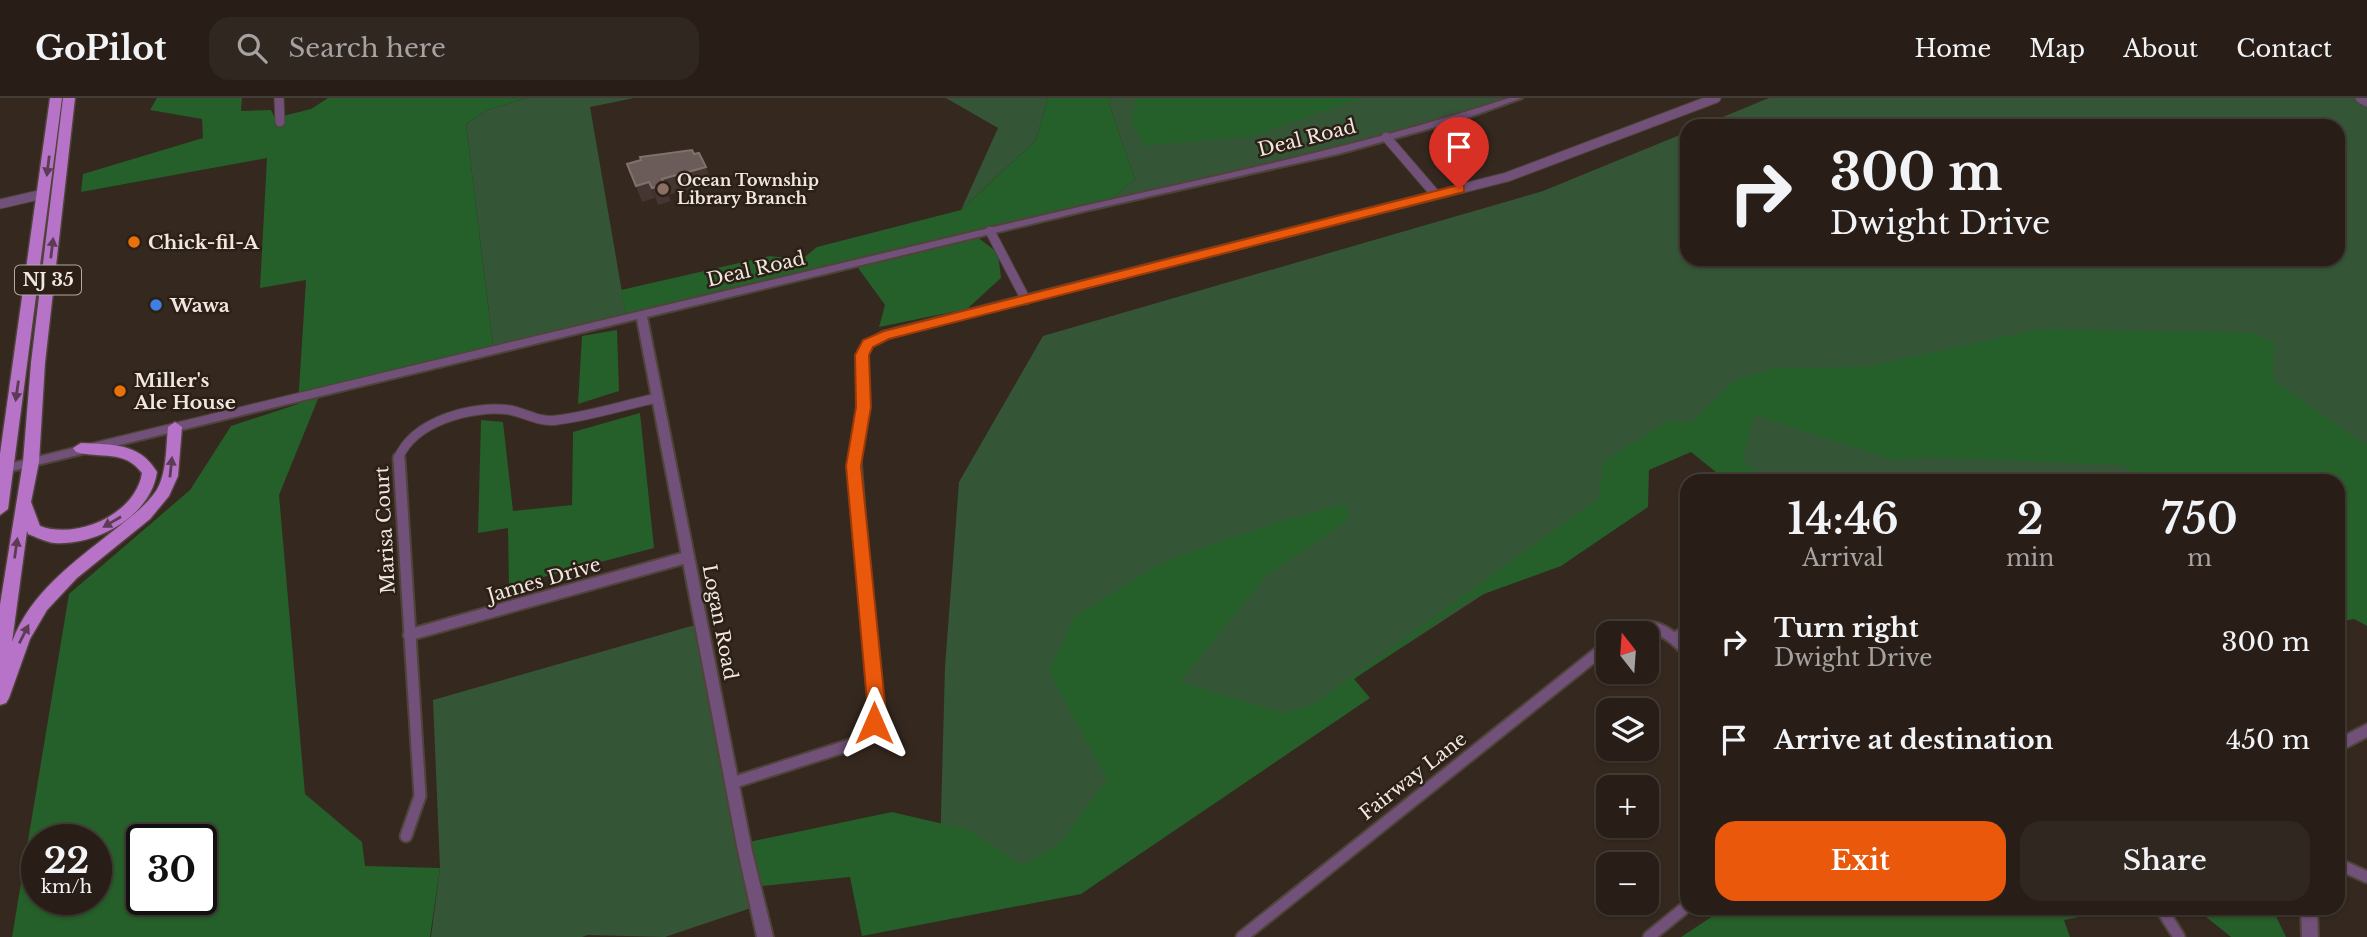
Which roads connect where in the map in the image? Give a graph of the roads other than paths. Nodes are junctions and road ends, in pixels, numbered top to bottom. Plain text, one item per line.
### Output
1 (56, 98) edge
2 (69, 98) edge
3 (279, 98) edge
4 (1518, 98) edge
5 (1716, 98) edge
6 (2360, 98) edge
7 (2367, 102) edge
8 (281, 122) dead end
9 (1386, 137) junction
10 (43, 194) junction
11 (1436, 195) junction
12 (0, 204) edge
13 (990, 231) junction
14 (1026, 300) junction
15 (641, 314) junction
16 (657, 398) junction
17 (175, 426) junction
18 (81, 449) junction
19 (31, 462) junction
20 (2, 470) edge
21 (23, 500) junction
22 (1, 501) edge
23 (688, 557) junction
24 (1659, 627) edge
25 (409, 635) junction
26 (1680, 635) edge
27 (1676, 638) junction
28 (1680, 643) edge
29 (1596, 655) edge
30 (0, 665) edge
31 (0, 698) edge
32 (2367, 730) edge
33 (2345, 742) edge
34 (732, 783) junction
35 (406, 836) dead end
36 (2345, 867) edge
37 (2367, 877) edge
38 (1680, 912) edge
39 (2165, 915) edge
40 (2309, 915) edge
41 (1251, 934) edge
42 (765, 937) edge
43 (1649, 937) edge
44 (2179, 937) edge
45 (2310, 937) edge

1 -> 10 main road, NJ 35
19 -> 2 main road, NJ 35
3 - 8 street
4 - 9 street, Deal Road
5 - 11 street
6 - 7 street
9 - 11 street
9 - 13 street, Deal Road
10 - 12 street
10 -> 20 main road, NJ 35
11 - 14 street
13 - 14 street
13 - 15 street, Deal Road
14 - 34 street
15 - 16 street, Logan Road
15 - 17 street, Deal Road
16 - 23 street, Logan Road
16 - 25 street, Marisa Court
17 - 18 street, Deal Road
31 -> 17 main road
18 - 19 street, Deal Road
18 -> 21 main road
19 - 20 street, Deal Road
19 - 21 main road, NJ 35
20 - 22 main road, NJ 35
30 -> 21 main road, NJ 35
23 - 25 street, James Drive
23 - 34 street, Logan Road
24 - 27 street
25 - 35 street, Marisa Court
26 - 27 street
27 - 28 street
29 - 41 street, Fairway Lane
32 - 33 street
34 - 42 street, Logan Road
36 - 37 street
38 - 43 street
39 - 44 street
40 - 45 street

